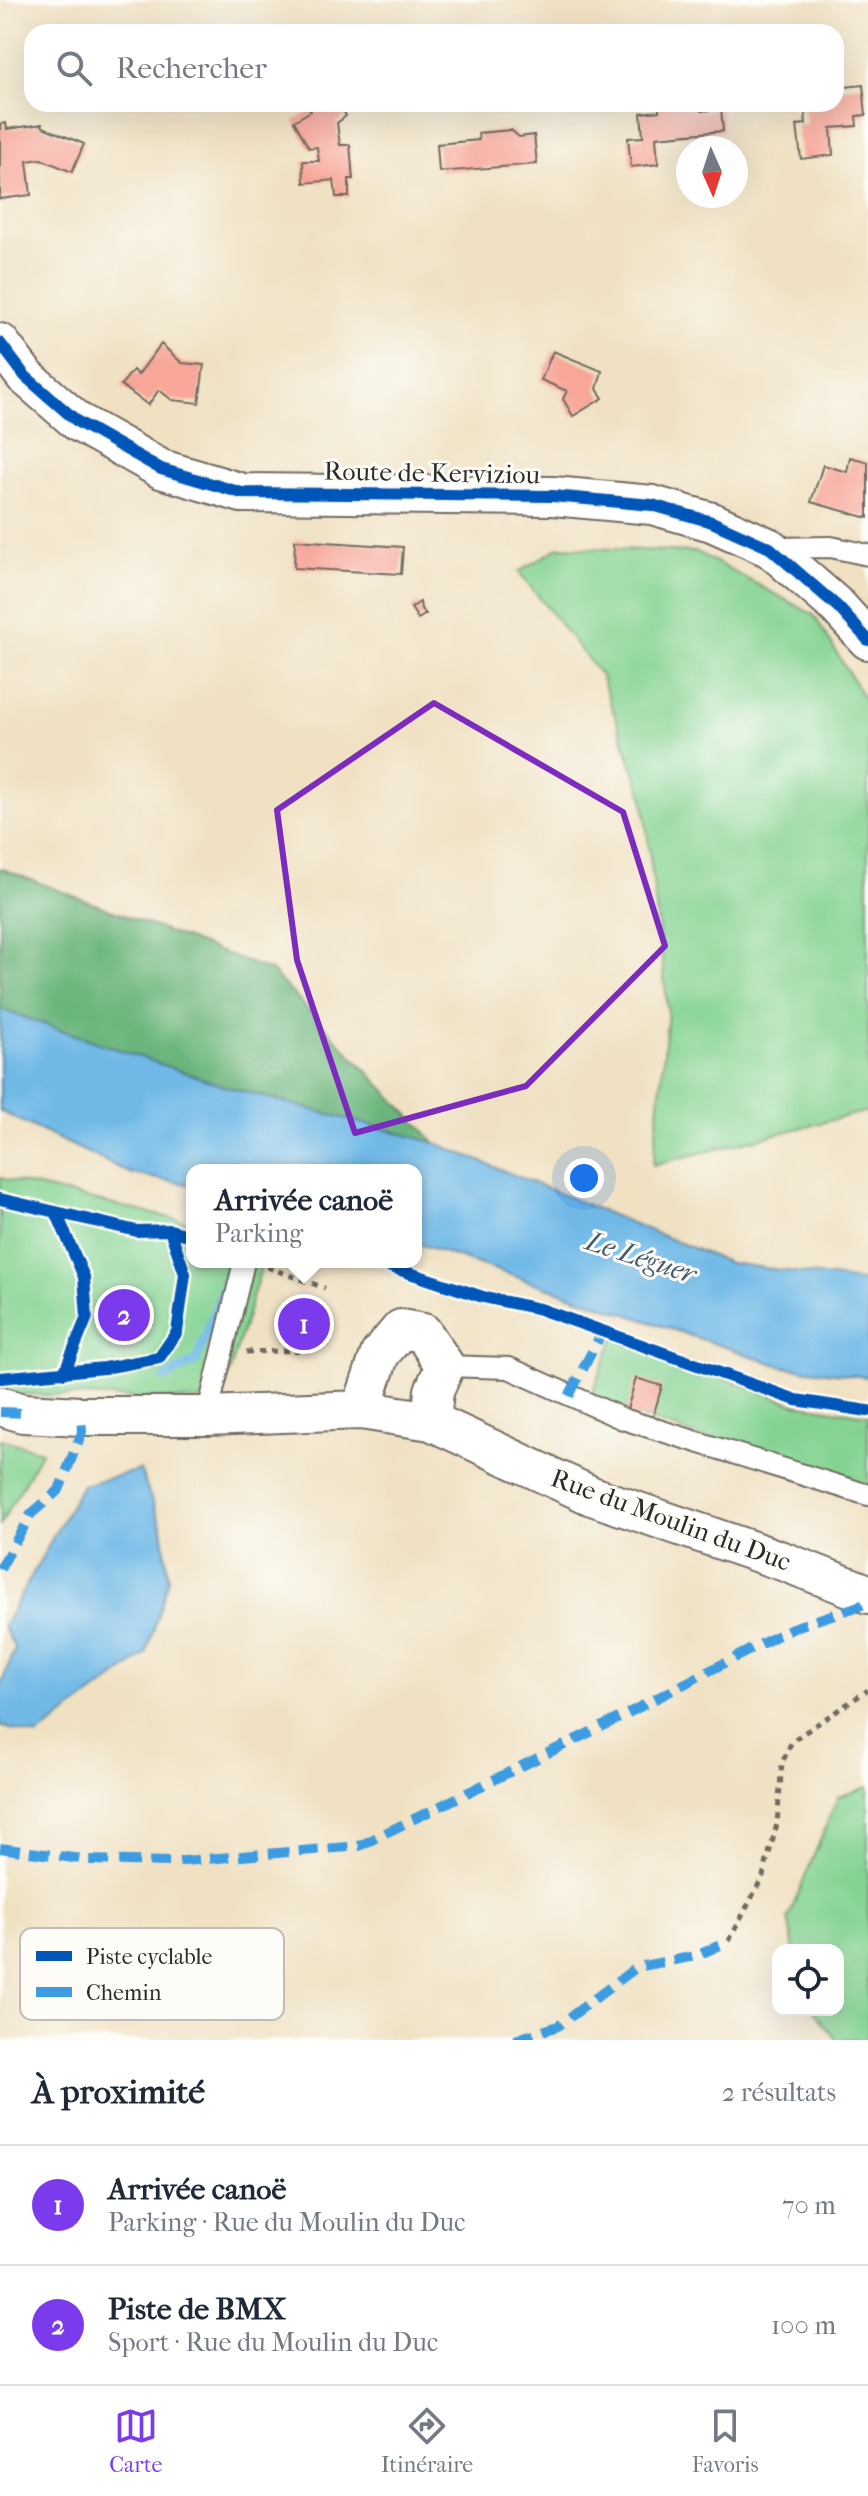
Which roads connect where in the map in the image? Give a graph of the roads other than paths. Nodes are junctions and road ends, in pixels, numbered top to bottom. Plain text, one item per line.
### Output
1 (0, 343) edge
2 (770, 548) junction
3 (868, 555) edge
4 (868, 640) edge
5 (242, 1268) edge
6 (445, 1366) junction
7 (0, 1406) edge
8 (361, 1410) junction
9 (207, 1416) junction
10 (431, 1421) junction
11 (868, 1495) edge
12 (868, 1594) edge

1 - 2 street, Route de Kerviziou
2 - 3 lane
2 - 4 street, Route de Kerviziou
5 - 9 lane
6 - 8 street
6 - 10 street
6 - 11 lane
7 - 9 street, Rue du Moulin du Duc
8 - 9 street, Rue du Moulin du Duc
8 - 10 street, Rue du Moulin du Duc
10 - 12 street, Rue du Moulin du Duc

